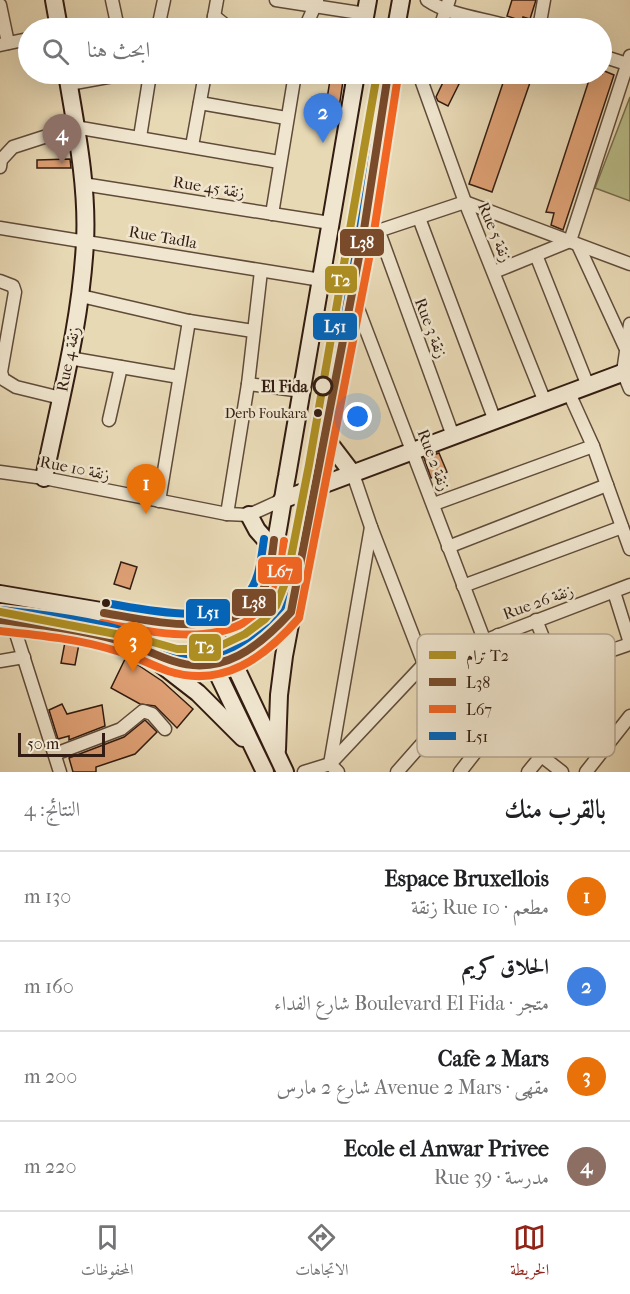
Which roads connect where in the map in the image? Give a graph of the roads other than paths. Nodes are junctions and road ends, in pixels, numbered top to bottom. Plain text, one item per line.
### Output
1 (54, 0) edge
2 (112, 0) edge
3 (164, 0) edge
4 (217, 0) edge
5 (276, 0) edge
6 (401, 0) edge
7 (427, 0) edge
8 (544, 0) edge
9 (316, 3) edge
10 (0, 4) edge
11 (448, 6) edge
12 (366, 14) edge
13 (57, 18) edge
14 (116, 18) edge
15 (160, 18) edge
16 (214, 18) edge
17 (309, 18) edge
18 (398, 18) edge
19 (482, 18) edge
20 (541, 18) edge
21 (4, 44) edge
22 (612, 57) edge
23 (629, 60) edge
24 (69, 84) edge
25 (148, 84) edge
26 (203, 84) edge
27 (289, 84) edge
28 (354, 84) edge
29 (387, 84) edge
30 (423, 84) edge
31 (200, 103) junction
32 (286, 118) junction
33 (75, 127) junction
34 (140, 137) junction
35 (192, 146) junction
36 (279, 162) junction
37 (0, 167) edge
38 (83, 184) junction
39 (465, 202) junction
40 (272, 214) junction
41 (419, 218) junction
42 (330, 223) junction
43 (0, 228) edge
44 (371, 234) junction
45 (85, 240) junction
46 (574, 243) junction
47 (536, 255) junction
48 (630, 264) edge
49 (261, 270) junction
50 (494, 272) junction
51 (321, 280) junction
52 (0, 281) edge
53 (352, 291) junction
54 (81, 296) junction
55 (189, 321) junction
56 (630, 324) edge
57 (253, 331) junction
58 (625, 347) junction
59 (69, 358) junction
60 (121, 367) junction
61 (627, 371) edge
62 (179, 377) junction
63 (248, 384) junction
64 (588, 386) junction
65 (630, 389) edge
66 (302, 391) junction
67 (570, 393) junction
68 (61, 398) junction
69 (545, 402) junction
70 (109, 420) dead end
71 (495, 421) junction
72 (324, 436) junction
73 (453, 436) junction
74 (593, 446) junction
75 (413, 451) junction
76 (0, 472) edge
77 (353, 474) junction
78 (44, 478) junction
79 (608, 485) junction
80 (314, 488) junction
81 (282, 500) junction
82 (159, 501) junction
83 (434, 504) junction
84 (227, 514) junction
85 (249, 515) junction
86 (371, 527) junction
87 (622, 527) junction
88 (448, 547) junction
89 (273, 548) junction
90 (630, 549) edge
91 (630, 585) edge
92 (463, 586) junction
93 (614, 592) junction
94 (0, 594) edge
95 (291, 612) junction
96 (6, 620) edge
97 (536, 620) junction
98 (219, 621) junction
99 (187, 624) junction
100 (482, 634) edge
101 (501, 634) edge
102 (542, 634) edge
103 (213, 639) junction
104 (630, 644) edge
105 (417, 646) edge
106 (137, 647) junction
107 (615, 649) edge
108 (24, 657) junction
109 (0, 661) edge
110 (234, 661) junction
111 (214, 666) junction
112 (417, 672) edge
113 (630, 716) edge
114 (165, 729) dead end
115 (615, 735) edge
116 (417, 749) edge
117 (277, 750) junction
118 (55, 754) junction
119 (258, 755) junction
120 (472, 757) edge
121 (540, 757) edge
122 (544, 757) edge
123 (597, 757) edge
124 (334, 768) edge
125 (60, 772) edge
126 (265, 772) edge
127 (285, 772) edge
128 (304, 772) edge
129 (397, 772) edge
130 (460, 772) edge
131 (528, 772) edge
132 (562, 772) edge
133 (585, 772) edge

1 - 13 main road
2 - 14 street
3 - 15 street
4 - 16 street
5 - 9 street
6 - 18 main road
7 - 11 street
8 - 20 street
9 - 12 street
9 - 17 street
10 - 21 street
11 - 19 street
22 - 23 street
23 - 46 street
24 - 33 main road, Rue 4 زنقة
25 - 34 street
26 - 31 street
27 - 32 street
28 - 42 main road
29 - 44 main road
30 - 39 street, Rue 5 زنقة
31 - 32 street
31 - 35 street
32 - 36 street
33 - 34 street
33 - 37 street
33 - 38 main road, Rue 4 زنقة
34 - 35 street
35 - 36 street
36 - 40 street
38 - 40 street, Rue 45 زنقة
38 - 45 main road, Rue 4 زنقة
39 - 41 street
39 - 46 street
39 - 50 street, Rue 5 زنقة
40 - 42 street, Rue 45 زنقة
41 - 44 street
41 - 71 street
42 - 51 main road
43 - 45 street, Rue Tadla
44 - 53 main road
44 - 73 street, Rue 3 زنقة
45 - 49 street, Rue Tadla
45 - 54 main road, Rue 4 زنقة
46 - 47 street
46 - 48 street
46 - 58 street
47 - 50 street
47 - 64 street
49 - 51 street, Rue Tadla
49 - 57 street
50 - 69 street, Rue 5 زنقة
51 - 66 main road
52 - 68 street
53 - 72 main road
53 - 75 street, Rue 2 زنقة
54 - 55 street
54 - 59 main road, Rue 4 زنقة
55 - 57 street
55 - 62 street
56 - 58 street
57 - 63 street
58 - 61 street
59 - 60 street
59 - 68 main road, Rue 4 زنقة
60 - 62 street
60 - 70 street
61 - 64 main road
61 - 65 street
62 - 82 street
63 - 66 street
63 - 84 street
64 - 67 main road
66 - 81 main road
67 - 69 main road
67 - 74 street
68 - 78 main road, Rue 4 زنقة
69 - 71 main road
71 - 73 main road
72 - 77 main road
72 - 80 main road
73 - 75 main road
74 - 79 street
74 - 83 street
75 - 77 main road
75 - 83 street, Rue 2 زنقة
76 - 78 street, Rue 10 زنقة
77 - 80 main road
77 - 86 street
78 - 82 street, Rue 10 زنقة
79 - 87 street
79 - 88 street
80 - 81 main road
80 - 95 main road
81 - 85 street, Rue 10 زنقة
81 - 89 main road
82 - 84 street, Rue 10 زنقة
83 - 88 street, Rue 2 زنقة
84 - 85 street, Rue 10 زنقة
85 - 89 main road
86 - 105 street
86 - 124 street
87 - 90 street
87 - 92 street
88 - 92 street, Rue 2 زنقة
89 - 98 main road
91 - 93 street, Rue 26 زنقة
92 - 100 street, Rue 2 زنقة
93 - 97 street, Rue 26 زنقة
93 - 104 street
94 - 99 main road
95 - 110 main road
95 - 117 main road
96 - 106 main road
96 - 108 street
97 - 101 street, Rue 26 زنقة
97 - 102 street
98 - 99 main road
98 - 103 main road
99 - 103 main road
103 - 110 main road
103 - 111 main road
104 - 107 street
106 - 111 main road
106 - 119 main road
108 - 109 street
108 - 118 street
110 - 111 main road
110 - 117 main road
111 - 119 main road
112 - 124 street
113 - 115 street
114 - 118 street
116 - 129 street
117 - 127 main road
118 - 125 street
119 - 126 main road
120 - 130 street
121 - 131 street
122 - 132 street
123 - 133 street
124 - 128 street

